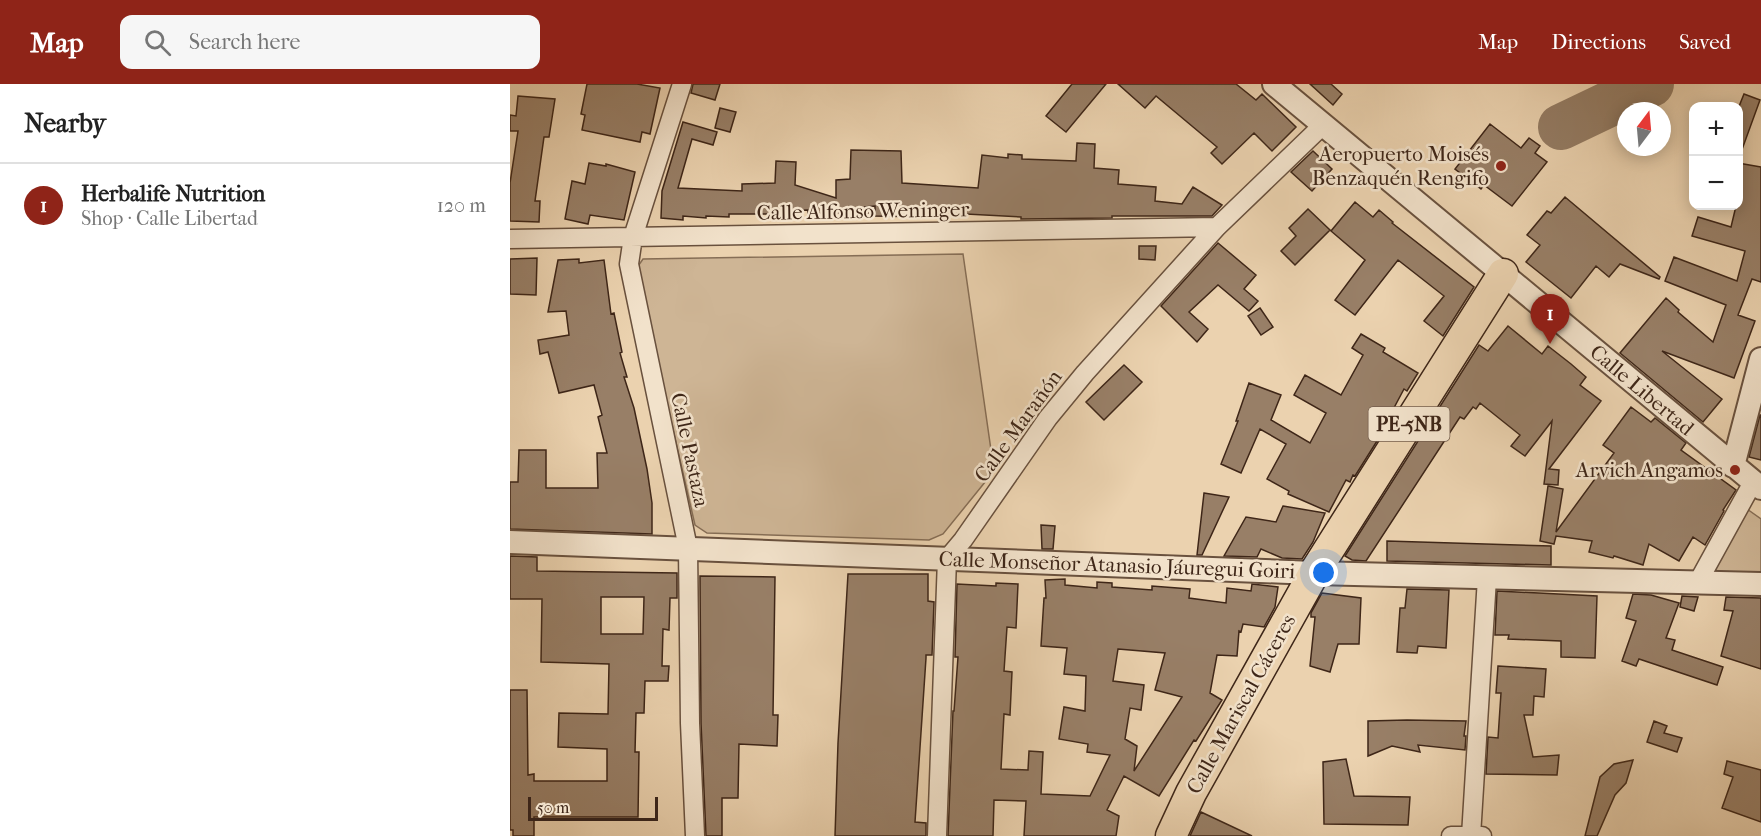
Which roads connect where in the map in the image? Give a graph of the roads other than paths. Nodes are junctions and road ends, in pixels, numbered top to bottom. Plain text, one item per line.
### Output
1 (682, 84) edge
2 (1274, 84) edge
3 (1324, 124) junction
4 (1217, 227) junction
5 (633, 237) junction
6 (510, 239) edge
7 (1503, 274) junction
8 (1761, 359) edge
9 (1733, 466) junction
10 (1757, 485) edge
11 (510, 542) edge
12 (688, 549) junction
13 (946, 559) junction
14 (1314, 573) junction
15 (1487, 579) junction
16 (1698, 582) junction
17 (1761, 584) edge
18 (695, 836) edge
19 (937, 836) edge
20 (1171, 836) edge
21 (1451, 836) edge
22 (1475, 836) edge

1 - 5 street, Calle Pastaza
2 - 3 street, Calle Libertad
3 - 4 street, Calle Marañón
3 - 7 street, Calle Libertad
4 - 5 street, Calle Alfonso Weninger
4 - 13 street, Calle Marañón
5 - 6 street, Calle Alfonso Weninger
5 - 12 street, Calle Pastaza
7 - 9 street, Calle Libertad
7 - 14 highway, PE-5NB
8 - 9 street
9 - 10 street, Calle Libertad
10 - 16 street
11 - 12 street, Calle Monseñor Atanasio Jáuregui Goiri
12 - 13 street, Calle Monseñor Atanasio Jáuregui Goiri
12 - 18 street, Calle Pastaza
13 - 14 street, Calle Monseñor Atanasio Jáuregui Goiri
13 - 19 street
14 - 15 street, Calle Monseñor Atanasio Jáuregui Goiri
14 - 20 highway, Calle Mariscal Cáceres / PE-5NB
15 - 16 street, Calle Monseñor Atanasio Jáuregui Goiri
15 - 22 street
16 - 17 street, Calle Monseñor Atanasio Jáuregui Goiri
21 - 22 street

